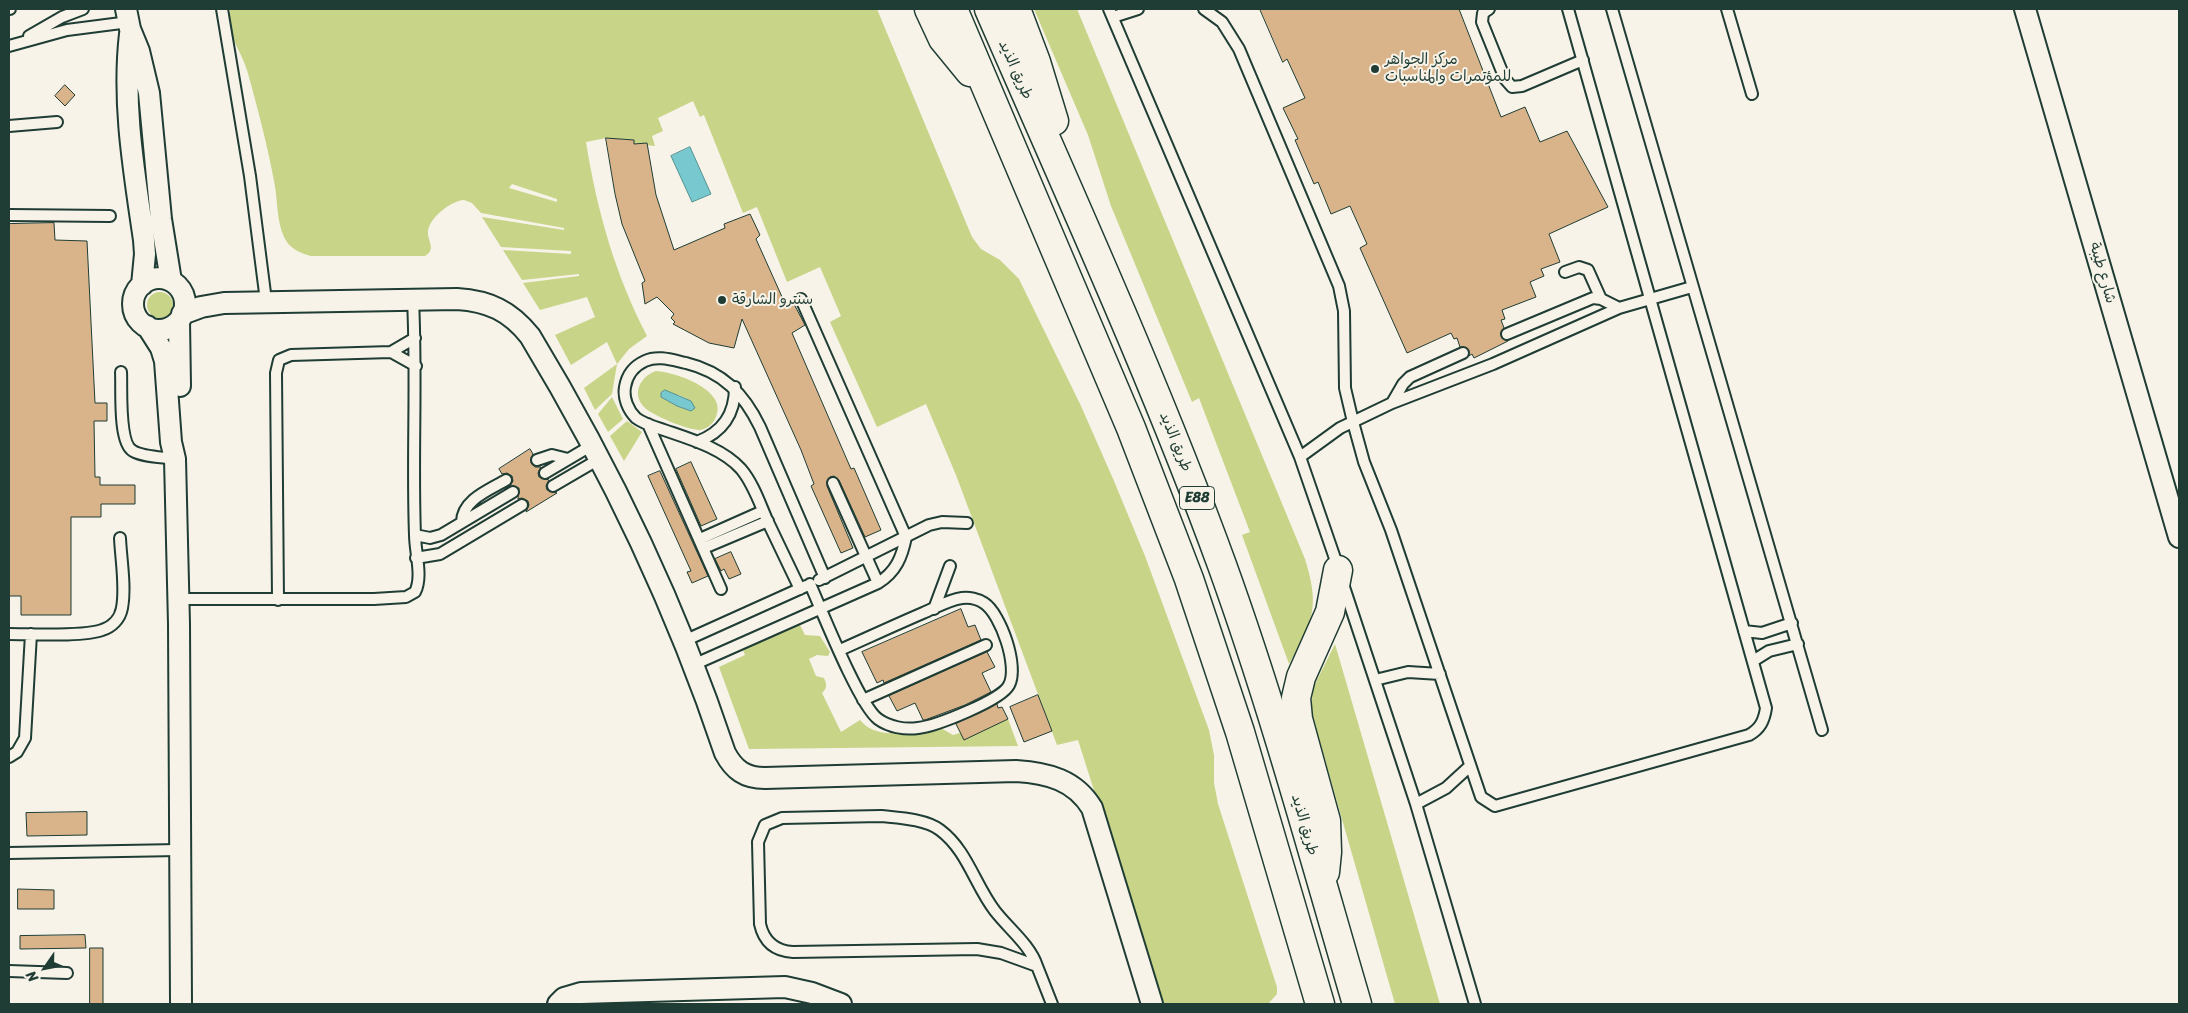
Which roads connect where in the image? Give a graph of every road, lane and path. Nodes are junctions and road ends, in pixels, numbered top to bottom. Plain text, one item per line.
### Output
1 (83, 9) edge
2 (222, 9) edge
3 (929, 9) edge
4 (952, 9) edge
5 (989, 9) edge
6 (1016, 9) edge
7 (1138, 9) edge
8 (1204, 9) edge
9 (1489, 9) edge
10 (1568, 9) edge
11 (1612, 9) edge
12 (1727, 9) edge
13 (2025, 9) edge
14 (1111, 13) edge
15 (128, 20) edge
16 (20, 42) junction
17 (9, 46) edge
18 (1583, 60) junction
19 (986, 86) junction
20 (1752, 94) dead end
21 (57, 122) dead end
22 (9, 126) edge
23 (1067, 188) junction
24 (9, 215) edge
25 (110, 216) dead end
26 (1565, 272) dead end
27 (142, 285) junction
28 (175, 285) junction
29 (1692, 286) junction
30 (800, 299) dead end
31 (1601, 299) junction
32 (413, 300) junction
33 (1650, 300) junction
34 (266, 301) junction
35 (224, 303) junction
36 (1620, 308) junction
37 (180, 318) junction
38 (147, 326) junction
39 (1507, 334) dead end
40 (415, 338) junction
41 (391, 352) junction
42 (1462, 353) dead end
43 (416, 366) junction
44 (121, 372) dead end
45 (735, 388) junction
46 (1392, 403) junction
47 (1353, 422) junction
48 (648, 424) junction
49 (697, 442) junction
50 (597, 451) junction
51 (1300, 457) junction
52 (175, 459) junction
53 (568, 459) junction
54 (537, 460) dead end
55 (545, 473) dead end
56 (506, 480) dead end
57 (833, 483) dead end
58 (553, 486) dead end
59 (513, 492) dead end
60 (522, 505) dead end
61 (763, 511) junction
62 (768, 521) junction
63 (462, 522) junction
64 (967, 523) dead end
65 (415, 535) junction
66 (906, 537) junction
67 (2179, 537) edge
68 (120, 538) dead end
69 (702, 544) junction
70 (416, 558) junction
71 (867, 558) junction
72 (950, 566) dead end
73 (1338, 570) junction
74 (825, 578) junction
75 (878, 583) junction
76 (810, 584) junction
77 (721, 589) dead end
78 (800, 589) junction
79 (177, 599) junction
80 (278, 600) junction
81 (821, 609) junction
82 (934, 609) junction
83 (1792, 623) junction
84 (1744, 631) junction
85 (9, 634) edge
86 (31, 634) junction
87 (684, 641) junction
88 (1798, 644) junction
89 (986, 645) dead end
90 (840, 650) junction
91 (1753, 661) junction
92 (693, 665) junction
93 (1440, 674) junction
94 (1375, 680) junction
95 (863, 700) junction
96 (1822, 730) dead end
97 (9, 758) edge
98 (1470, 766) junction
99 (1416, 804) junction
100 (179, 850) junction
101 (9, 853) edge
102 (1322, 886) junction
103 (1037, 966) junction
104 (9, 972) edge
105 (67, 973) dead end
106 (182, 1004) edge
107 (558, 1004) edge
108 (841, 1004) edge
109 (1052, 1004) edge
110 (1152, 1004) edge
111 (1320, 1004) edge
112 (1357, 1004) edge
113 (1475, 1004) edge

1 - 16 lane
2 - 34 lane
3 - 19 highway
4 - 19 highway, E88
5 - 23 highway, طريق الذيد / E88
6 - 23 highway
7 - 14 lane
8 - 47 lane
9 - 18 lane
10 - 18 lane
11 - 29 lane
12 - 20 lane
13 - 67 street, شارع طيبة
14 - 51 lane
15 - 16 lane
15 - 27 street
15 - 28 street
16 - 17 lane
18 - 33 lane
19 - 111 highway, E88
21 - 22 lane
23 - 102 highway, طريق الذيد / E88
24 - 25 lane
26 - 31 lane
27 - 28 street
27 - 38 street
28 - 35 street
28 - 37 street
29 - 33 lane
29 - 83 lane
30 - 66 lane
31 - 36 lane
31 - 39 lane
32 - 34 street
32 - 40 lane
32 - 50 street
33 - 36 lane
33 - 84 lane
34 - 35 street
35 - 37 street
36 - 46 lane
37 - 38 street
37 - 52 street
38 - 52 street
40 - 41 lane
40 - 43 lane
41 - 43 lane
41 - 80 lane
42 - 46 lane
43 - 65 lane
44 - 52 lane
45 - 48 lane
45 - 49 lane
45 - 74 lane
46 - 47 lane
47 - 51 lane
47 - 93 lane
48 - 49 lane
48 - 69 lane
49 - 61 lane
50 - 53 lane
50 - 58 lane
50 - 87 street
51 - 73 lane
52 - 79 street
53 - 54 lane
53 - 55 lane
56 - 63 lane
57 - 71 lane
59 - 63 lane
60 - 70 lane
61 - 62 lane
61 - 69 lane
62 - 69 lane
62 - 78 lane
63 - 65 lane
64 - 66 lane
65 - 70 lane
66 - 71 lane
66 - 75 lane
68 - 86 lane
69 - 77 lane
70 - 80 lane
71 - 74 lane
71 - 75 lane
72 - 82 lane
73 - 94 lane
73 - 102 highway
74 - 76 lane
75 - 81 lane
76 - 78 lane
76 - 81 lane
78 - 87 lane
79 - 80 lane
79 - 100 street
81 - 90 lane
81 - 92 lane
82 - 90 lane
82 - 95 lane
83 - 84 lane
83 - 88 lane
84 - 91 lane
85 - 86 lane
86 - 97 lane
87 - 92 street
88 - 91 lane
88 - 96 lane
89 - 95 lane
90 - 95 lane
91 - 98 lane
92 - 110 street
93 - 94 lane
93 - 98 lane
94 - 99 lane
98 - 99 lane
99 - 113 lane
100 - 101 lane
100 - 106 street
102 - 112 highway, طريق الذيد / E88
103 - 103 lane
103 - 109 lane
104 - 105 lane
107 - 108 street

